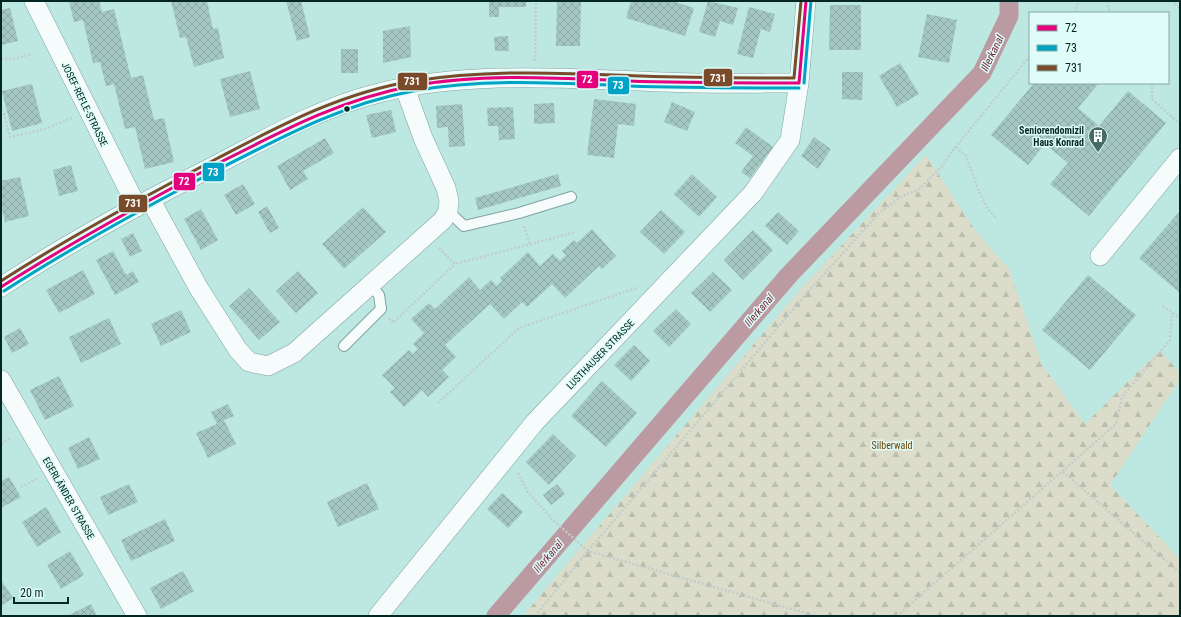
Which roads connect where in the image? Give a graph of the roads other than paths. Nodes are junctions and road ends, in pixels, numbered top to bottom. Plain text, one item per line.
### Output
1 (34, 1) edge
2 (806, 1) edge
3 (799, 83) junction
4 (405, 88) junction
5 (1180, 158) edge
6 (571, 197) dead end
7 (143, 203) junction
8 (448, 211) junction
9 (1100, 256) dead end
10 (371, 285) junction
11 (1, 286) edge
12 (344, 346) dead end
13 (1, 380) edge
14 (137, 616) edge
15 (378, 616) edge

1 - 7 street, JOSEF-REFLE-STRASSE
2 - 3 street, LUSTHAUSER STRASSE
3 - 4 street
3 - 15 street, LUSTHAUSER STRASSE
4 - 7 street
4 - 8 street
5 - 9 street
6 - 8 lane
7 - 10 street, JOSEF-REFLE-STRASSE
7 - 11 street
8 - 10 street, JOSEF-REFLE-STRASSE
10 - 12 lane
13 - 14 street, EGERLÄNDER STRASSE

